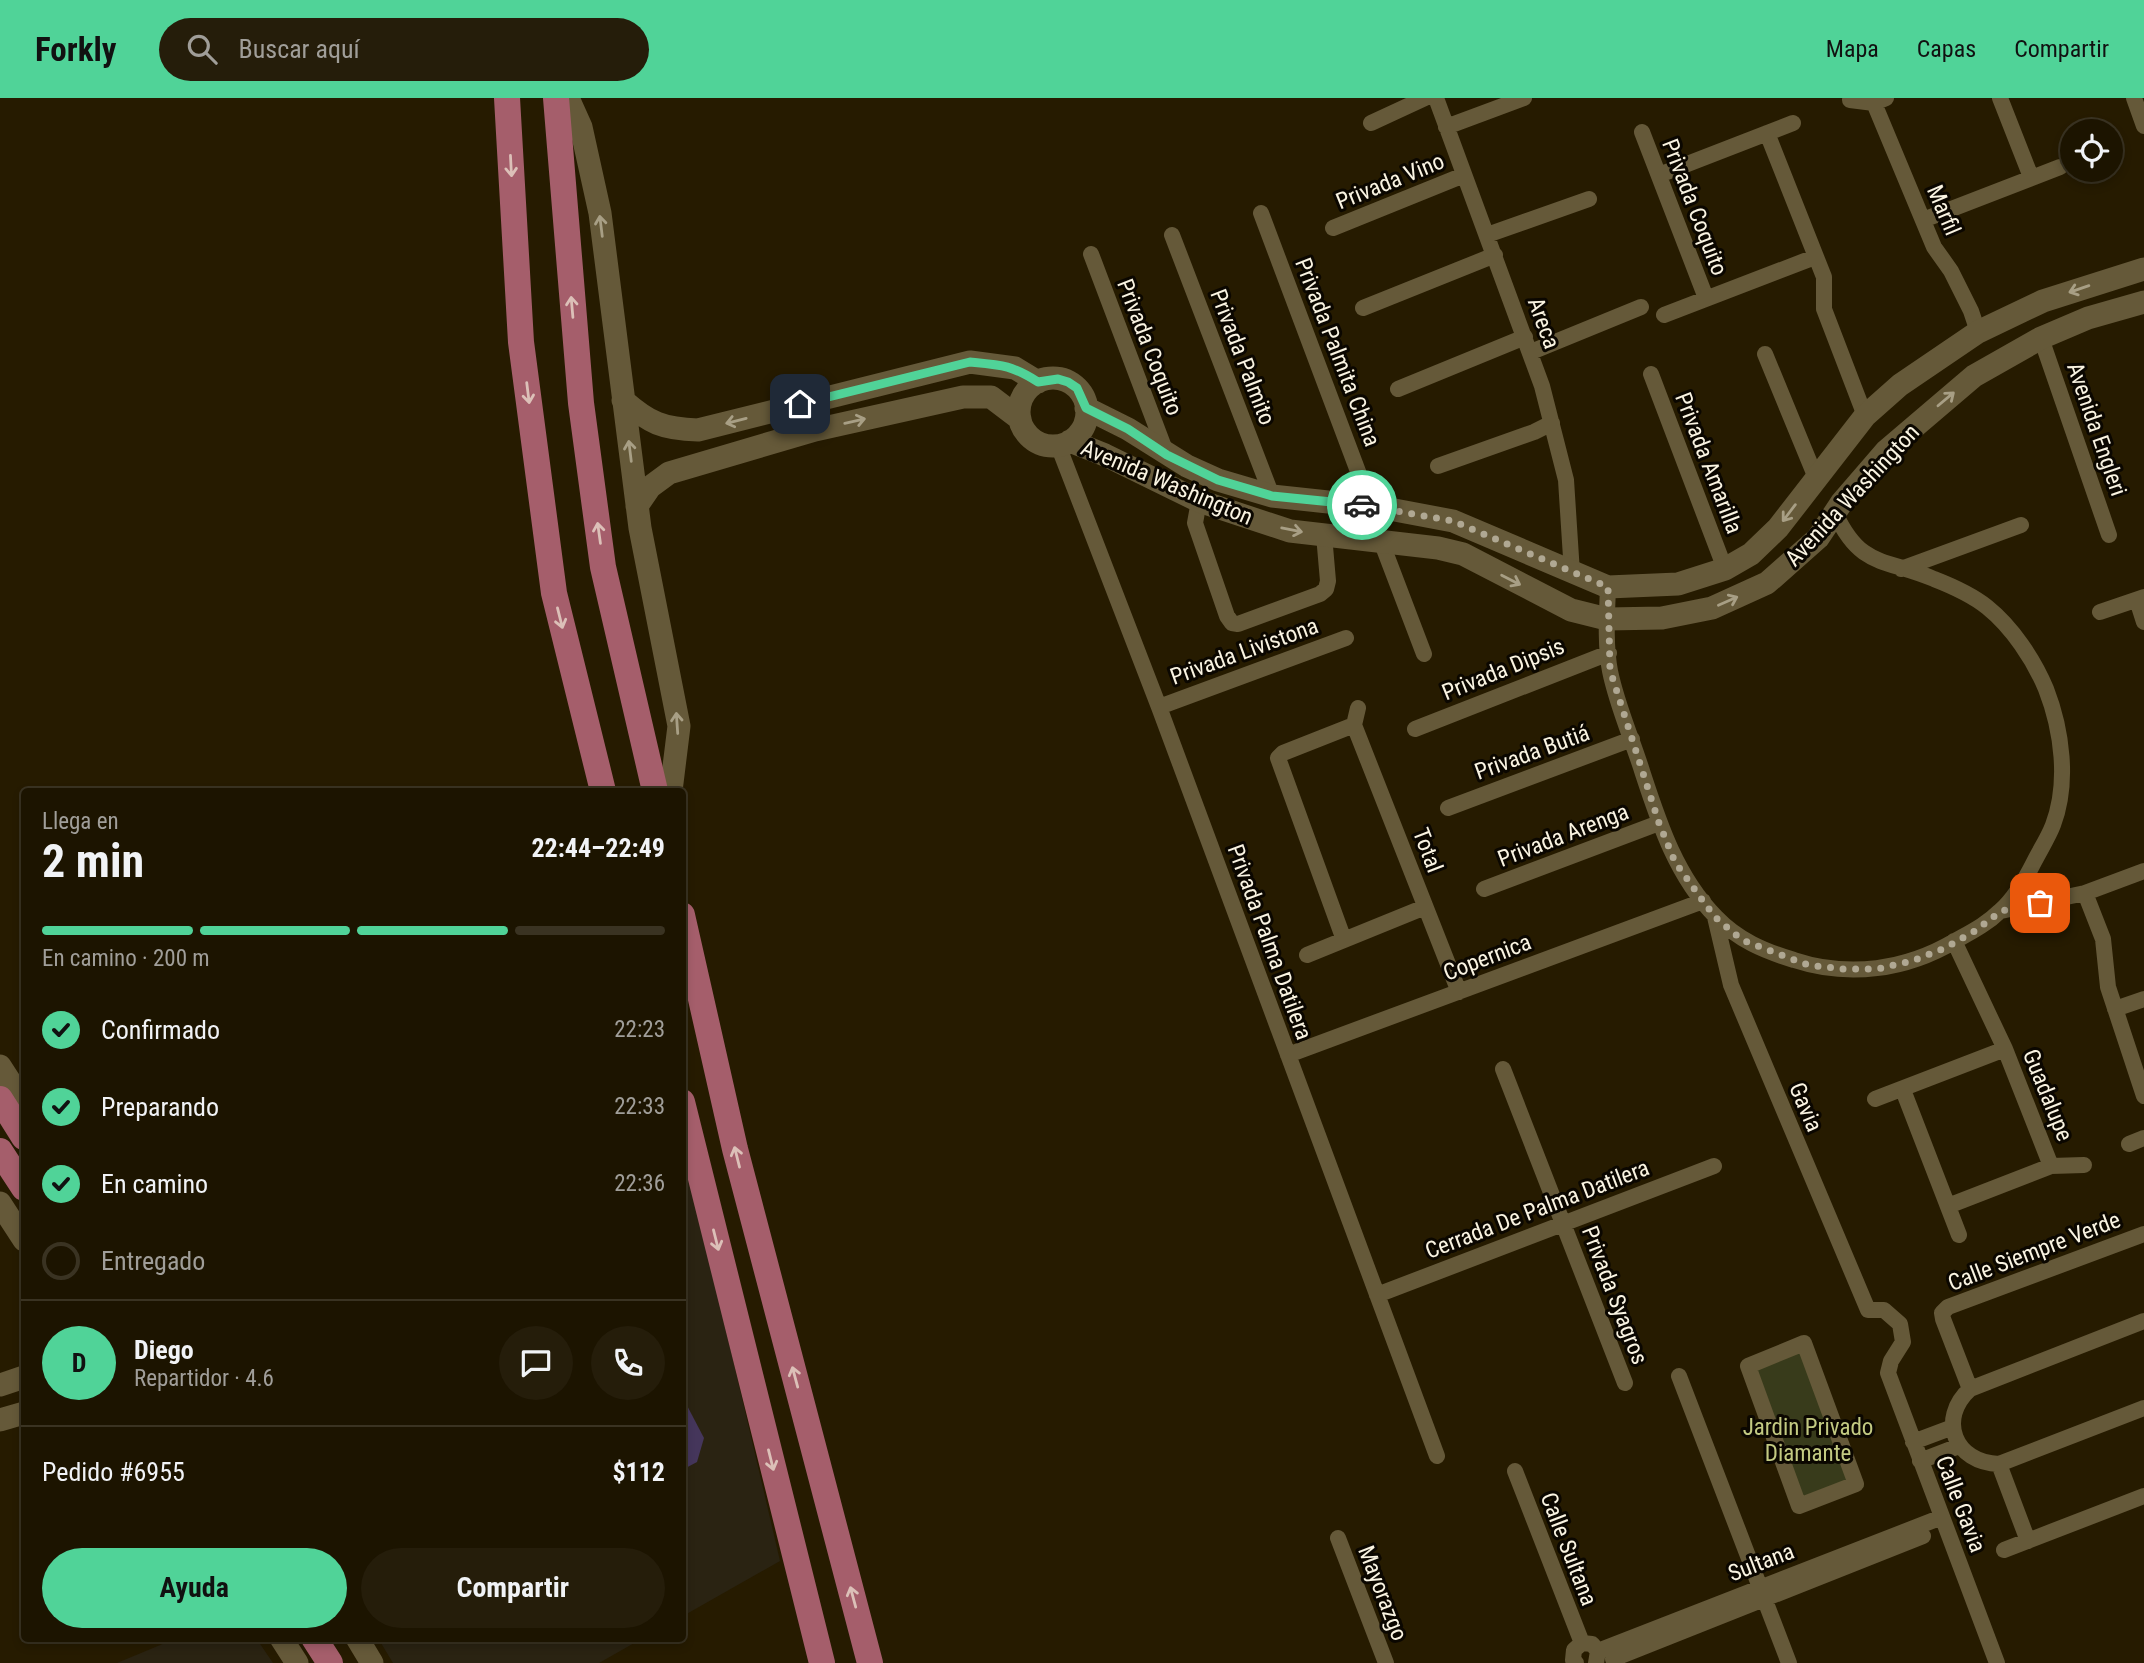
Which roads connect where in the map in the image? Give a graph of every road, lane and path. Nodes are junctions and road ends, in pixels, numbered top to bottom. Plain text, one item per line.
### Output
1 (507, 98) edge
2 (556, 98) edge
3 (568, 98) edge
4 (1425, 98) edge
5 (1436, 98) edge
6 (1524, 98) edge
7 (2000, 98) edge
8 (2134, 98) edge
9 (1850, 100) dead end
10 (1880, 101) edge
11 (1371, 123) dead end
12 (1793, 123) dead end
13 (2144, 126) edge
14 (1446, 127) junction
15 (1642, 132) dead end
16 (1767, 133) junction
17 (2060, 167) dead end
18 (1464, 175) junction
19 (1659, 175) junction
20 (2031, 177) junction
21 (1589, 199) dead end
22 (1261, 213) dead end
23 (1923, 220) junction
24 (1333, 228) dead end
25 (1172, 235) dead end
26 (1487, 235) junction
27 (1091, 254) dead end
28 (1495, 255) junction
29 (1815, 257) junction
30 (2144, 269) edge
31 (1706, 298) junction
32 (2144, 302) edge
33 (1641, 307) dead end
34 (1363, 308) dead end
35 (1664, 314) dead end
36 (1978, 332) junction
37 (2041, 338) junction
38 (1528, 344) junction
39 (1765, 354) dead end
40 (1650, 374) dead end
41 (1038, 382) junction
42 (1398, 389) dead end
43 (623, 400) junction
44 (1086, 408) junction
45 (1864, 416) junction
46 (1020, 419) junction
47 (1552, 423) junction
48 (1064, 443) junction
49 (1167, 455) junction
50 (1438, 466) dead end
51 (1816, 478) junction
52 (1272, 496) junction
53 (1199, 501) junction
54 (637, 506) junction
55 (1371, 506) junction
56 (1835, 513) junction
57 (2021, 525) dead end
58 (1324, 535) junction
59 (2109, 535) dead end
60 (1381, 541) junction
61 (1725, 569) junction
62 (1901, 569) junction
63 (1572, 573) junction
64 (1608, 587) junction
65 (2140, 598) edge
66 (2100, 612) dead end
67 (1607, 619) junction
68 (2144, 622) edge
69 (1346, 638) dead end
70 (1609, 653) junction
71 (1424, 654) dead end
72 (1159, 707) junction
73 (1358, 708) dead end
74 (1354, 725) junction
75 (1415, 729) dead end
76 (1632, 739) junction
77 (602, 788) edge
78 (653, 788) edge
79 (671, 788) edge
80 (1448, 808) dead end
81 (1659, 823) junction
82 (2144, 871) edge
83 (1484, 889) dead end
84 (2085, 893) junction
85 (1703, 901) junction
86 (1425, 907) junction
87 (2001, 911) junction
88 (1715, 917) junction
89 (686, 933) edge
90 (1344, 940) junction
91 (1954, 941) junction
92 (1307, 955) dead end
93 (1459, 992) junction
94 (2144, 999) edge
95 (2115, 1009) junction
96 (2005, 1049) junction
97 (1288, 1055) junction
98 (0, 1066) edge
99 (1503, 1069) dead end
100 (1903, 1090) junction
101 (2144, 1096) edge
102 (21, 1098) edge
103 (0, 1099) edge
104 (1875, 1099) dead end
105 (686, 1118) edge
106 (21, 1132) edge
107 (0, 1151) edge
108 (2084, 1165) dead end
109 (1714, 1166) dead end
110 (2052, 1166) junction
111 (21, 1183) edge
112 (0, 1203) edge
113 (1948, 1206) junction
114 (1563, 1224) junction
115 (2144, 1234) edge
116 (21, 1235) edge
117 (1959, 1235) dead end
118 (1377, 1295) junction
119 (2144, 1321) edge
120 (1891, 1361) joint
121 (1679, 1376) dead end
122 (21, 1378) edge
123 (1625, 1383) dead end
124 (0, 1384) edge
125 (1970, 1389) junction
126 (2144, 1408) edge
127 (21, 1414) edge
128 (0, 1420) edge
129 (1956, 1436) junction
130 (1913, 1442) junction
131 (1437, 1456) dead end
132 (1920, 1461) junction
133 (1999, 1464) junction
134 (1515, 1471) dead end
135 (2144, 1496) edge
136 (1804, 1504) joint
137 (1941, 1517) junction
138 (1923, 1536) dead end
139 (1338, 1538) dead end
140 (2028, 1541) junction
141 (2004, 1550) dead end
142 (1762, 1593) junction
143 (284, 1642) edge
144 (317, 1642) edge
145 (337, 1642) edge
146 (359, 1642) edge
147 (1581, 1643) junction
148 (1597, 1657) edge
149 (1571, 1662) edge
150 (297, 1663) edge
151 (330, 1663) edge
152 (350, 1663) edge
153 (372, 1663) edge
154 (822, 1663) edge
155 (870, 1663) edge
156 (1386, 1663) edge
157 (1615, 1663) edge
158 (1789, 1663) edge
159 (1997, 1663) edge

1 -> 77 main road
78 -> 2 main road
43 -> 3 main road
4 - 11 street
5 - 14 street, Areca
6 - 14 street
7 - 20 street
8 - 13 street
9 - 10 street
10 - 23 street, Marfil
12 - 16 street
14 - 18 street, Areca
15 - 19 street, Privada Coquito
16 - 19 street
16 - 29 street
17 - 20 street
18 - 24 street, Privada Vino
18 - 26 street, Areca
19 - 31 street, Privada Coquito
20 - 23 street
21 - 26 street
22 - 55 street, Privada Palmita China
23 - 36 street, Marfil
25 - 52 street, Privada Palmito
26 - 28 street, Areca
27 - 49 street, Privada Coquito
28 - 34 street
28 - 38 street, Areca
29 - 31 street
29 - 45 street
30 -> 36 main road, Avenida Washington
31 - 35 street
32 - 37 main road, Avenida Washington
33 - 38 street
36 - 45 main road, Avenida Washington
56 -> 37 main road, Avenida Washington
37 - 59 street, Avenida Engleri
38 - 42 street
38 - 47 street, Areca
39 - 51 street
40 - 61 street, Privada Amarilla
41 -> 43 main road
41 - 44 main road
41 - 46 main road
54 -> 43 main road
44 - 48 main road
44 - 49 main road, Avenida Washington
45 - 51 main road, Avenida Washington
46 - 48 main road
54 -> 46 main road
47 - 50 street
47 - 63 street, Areca
48 - 53 main road, Avenida Washington
48 - 72 street, Privada Palma Datilera
49 - 52 main road, Avenida Washington
51 -> 61 main road, Avenida Washington
52 - 55 main road, Avenida Washington
53 -> 58 main road, Avenida Washington
53 - 58 street
79 -> 54 main road
55 - 63 main road, Avenida Washington
56 - 62 street
67 -> 56 main road, Avenida Washington
57 - 62 street
58 - 60 main road, Avenida Washington
60 -> 67 main road, Avenida Washington
60 - 71 street
61 - 64 main road, Avenida Washington
62 - 87 street
63 - 64 main road, Avenida Washington
64 - 67 street
65 - 66 street
65 - 68 street
67 - 70 street
69 - 72 street, Privada Livistona
70 - 75 street, Privada Dipsis
70 - 76 street
72 - 97 street, Privada Palma Datilera
73 - 74 street
74 - 86 street, Total
74 - 90 street
76 - 80 street, Privada Butiá
76 - 81 street
81 - 83 street, Privada Arenga
81 - 85 street
82 - 84 street
84 - 87 street
84 - 95 street
85 - 88 street
85 - 93 street, Copernica
86 - 90 street
86 - 93 street, Total
87 - 91 street
88 - 91 street
88 - 120 street, Gavia
155 -> 89 main road
90 - 92 street
91 - 96 street, Guadalupe
93 - 97 street, Copernica
94 - 95 street
95 - 101 street
96 - 100 street
96 - 110 street, Guadalupe
97 - 118 street, Privada Palma Datilera
98 - 102 main road
99 - 114 street, Privada Syagros
100 - 104 street
100 - 113 street
103 - 106 main road
105 -> 154 main road
107 - 111 main road
108 - 110 street
109 - 114 street, Cerrada De Palma Datilera
110 - 113 street, Guadalupe
112 - 116 main road
113 - 117 street
114 - 118 street, Cerrada De Palma Datilera
114 - 123 street, Privada Syagros
115 - 125 street, Calle Siempre Verde
118 - 131 street, Privada Palma Datilera
119 - 125 street
120 - 130 street, Calle Gavia
121 - 142 street
122 - 124 main road
125 - 129 street
126 - 133 street
127 - 128 main road
129 - 130 street
129 - 132 street
129 - 133 street
130 - 132 street, Calle Gavia
132 - 137 street, Calle Gavia
133 - 140 street
134 - 147 street, Calle Sultana
135 - 140 street
136 - 136 street
137 - 142 street, Sultana
137 - 159 street, Calle Gavia
138 - 142 street
139 - 156 street, Mayorazgo
140 - 141 street
142 - 148 street, Sultana
142 - 157 street
142 - 158 street
143 - 150 main road
144 - 151 main road
145 - 152 main road
146 - 153 main road
147 - 148 street
147 - 149 street

